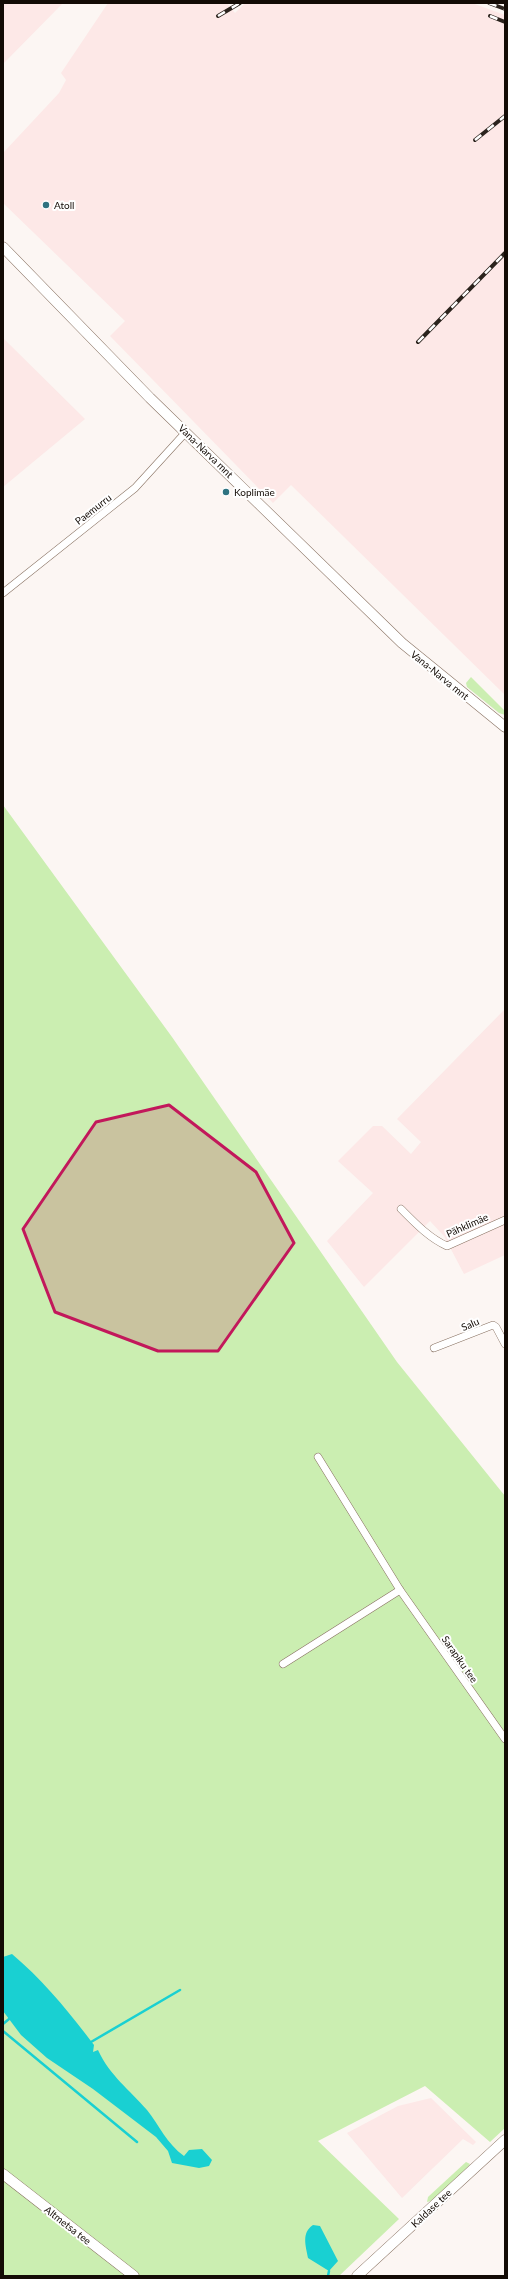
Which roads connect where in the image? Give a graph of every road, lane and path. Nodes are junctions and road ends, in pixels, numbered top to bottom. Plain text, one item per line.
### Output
1 (3, 247) edge
2 (186, 432) junction
3 (3, 593) edge
4 (505, 727) edge
5 (401, 1209) dead end
6 (505, 1220) edge
7 (505, 1344) edge
8 (434, 1348) dead end
9 (318, 1457) dead end
10 (400, 1590) junction
11 (283, 1664) dead end
12 (505, 1739) edge
13 (505, 2140) edge
14 (3, 2174) edge
15 (134, 2276) edge
16 (357, 2276) edge

1 - 2 main road, Vana-Narva mnt
2 - 3 street, Paemurru
2 - 4 main road, Vana-Narva mnt
5 - 6 street, Pähklimäe
7 - 8 street, Salu
9 - 10 street, Sarapiku tee
10 - 11 street
10 - 12 street, Sarapiku tee
13 - 16 main road, Kaldase tee
14 - 15 main road, Altmetsa tee

